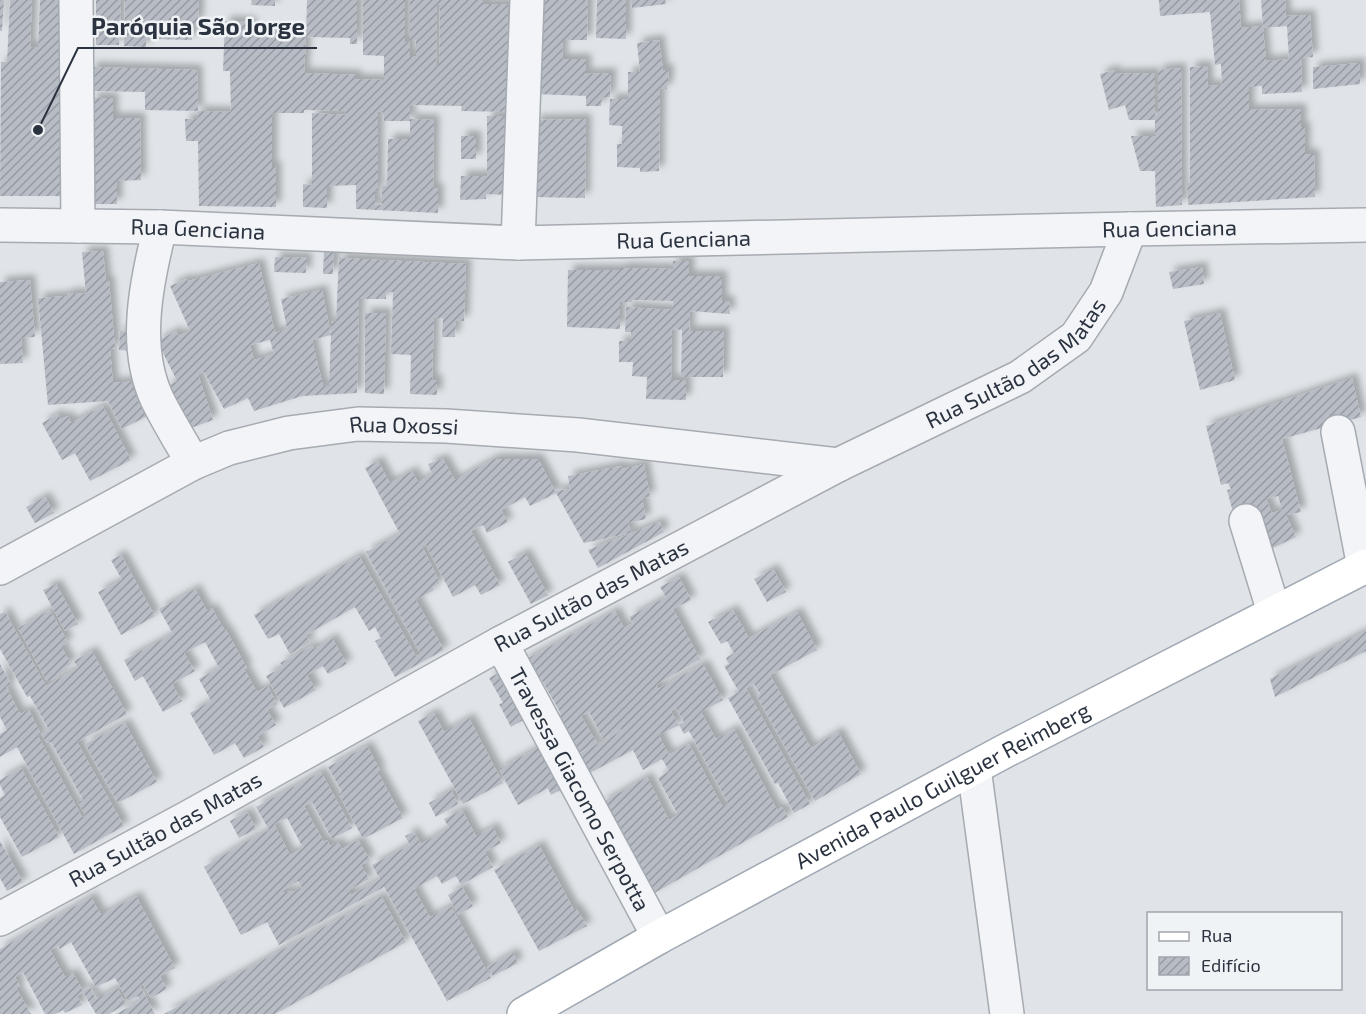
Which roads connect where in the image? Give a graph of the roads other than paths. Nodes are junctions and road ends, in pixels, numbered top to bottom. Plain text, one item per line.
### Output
1 (76, 0) edge
2 (527, 0) edge
3 (0, 225) edge
4 (1366, 225) edge
5 (78, 226) junction
6 (160, 227) junction
7 (1130, 229) junction
8 (518, 243) junction
9 (1338, 432) dead end
10 (194, 463) junction
11 (838, 465) junction
12 (1246, 521) dead end
13 (1365, 566) edge
14 (0, 568) edge
15 (1274, 612) junction
16 (501, 643) junction
17 (974, 768) junction
18 (0, 919) edge
19 (659, 937) junction
20 (524, 1014) edge
21 (1006, 1014) edge

1 - 5 street
2 - 8 street
3 - 5 street, Rua Genciana
4 - 7 street, Rua Genciana
5 - 6 street, Rua Genciana
6 - 8 street, Rua Genciana
6 - 10 street
7 - 8 street, Rua Genciana
7 - 11 street, Rua Sultão das Matas
9 - 13 street
10 - 11 street, Rua Oxossi
10 - 14 street, Rua Oxossi
11 - 16 street, Rua Sultão das Matas
12 - 15 street
13 - 15 main road, Avenida Paulo Guilguer Reimberg
15 - 17 main road, Avenida Paulo Guilguer Reimberg
16 - 18 street, Rua Sultão das Matas
16 - 19 street, Travessa Giacomo Serpotta
17 - 19 main road, Avenida Paulo Guilguer Reimberg
17 - 21 street
19 - 20 main road, Avenida Paulo Guilguer Reimberg

